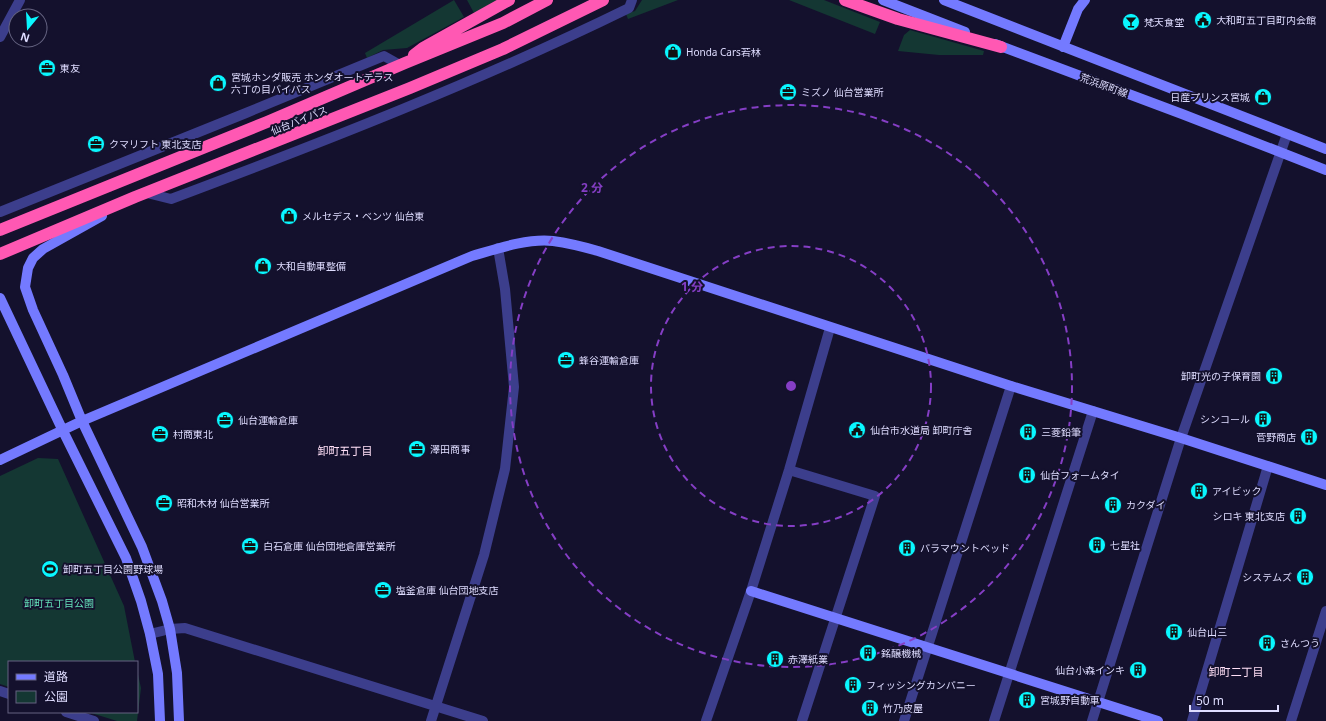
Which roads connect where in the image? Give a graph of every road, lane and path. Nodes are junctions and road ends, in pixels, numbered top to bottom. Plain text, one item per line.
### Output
1 (20, 0) edge
2 (509, 0) edge
3 (547, 0) edge
4 (603, 0) edge
5 (632, 0) edge
6 (845, 0) edge
7 (883, 0) edge
8 (945, 0) edge
9 (1085, 0) edge
10 (0, 37) edge
11 (1001, 46) junction
12 (1063, 47) junction
13 (403, 64) junction
14 (1287, 134) junction
15 (1326, 149) edge
16 (1281, 152) junction
17 (1326, 170) edge
18 (147, 193) junction
19 (135, 197) junction
20 (0, 212) edge
21 (0, 230) edge
22 (498, 248) junction
23 (0, 254) edge
24 (0, 298) edge
25 (830, 328) junction
26 (1011, 386) junction
27 (1093, 411) junction
28 (82, 421) junction
29 (63, 431) junction
30 (1181, 438) junction
31 (0, 460) edge
32 (1268, 466) junction
33 (789, 470) junction
34 (1326, 485) edge
35 (751, 591) junction
36 (1326, 611) edge
37 (835, 619) junction
38 (170, 629) junction
39 (150, 634) junction
40 (927, 648) junction
41 (1010, 674) junction
42 (1098, 702) junction
43 (435, 706) junction
44 (69, 713) edge
45 (94, 721) edge
46 (160, 721) edge
47 (179, 721) edge
48 (431, 721) edge
49 (483, 721) edge
50 (706, 721) edge
51 (802, 721) edge
52 (904, 721) edge
53 (994, 721) edge
54 (1092, 721) edge
55 (1158, 721) edge
56 (1192, 721) edge
57 (1291, 721) edge

1 - 10 street
2 - 13 highway
3 - 13 highway, 仙台バイパス
4 - 18 highway, 仙台バイパス
5 - 18 street
6 - 11 highway
7 - 11 street, 荒浜原町線
8 - 12 street, 荒浜原町線
9 - 12 street
11 - 16 street, 荒浜原町線
12 - 14 street, 荒浜原町線
13 - 20 street
13 - 21 highway, 仙台バイパス
14 - 15 street, 荒浜原町線
14 - 16 street
16 - 17 street, 荒浜原町線
16 - 30 street
18 - 19 highway, 仙台バイパス
19 - 23 highway, 仙台バイパス
19 - 28 street
22 - 25 street
22 - 28 street
22 - 43 street
24 - 29 street
25 - 26 street
25 - 33 street
26 - 27 street
26 - 40 street
27 - 30 street
27 - 41 street
28 - 29 street
28 - 38 street
29 - 31 street
29 - 39 street
30 - 32 street
30 - 42 street
32 - 34 street
32 - 56 street
33 - 35 street
33 - 37 street
35 - 37 street
35 - 50 street
36 - 57 street
37 - 40 street
37 - 51 street
38 - 39 street
38 - 43 street
38 - 47 street
39 - 46 street
40 - 41 street
40 - 52 street
41 - 42 street
41 - 53 street
42 - 54 street
42 - 55 street
43 - 48 street
43 - 49 street
44 - 45 street

